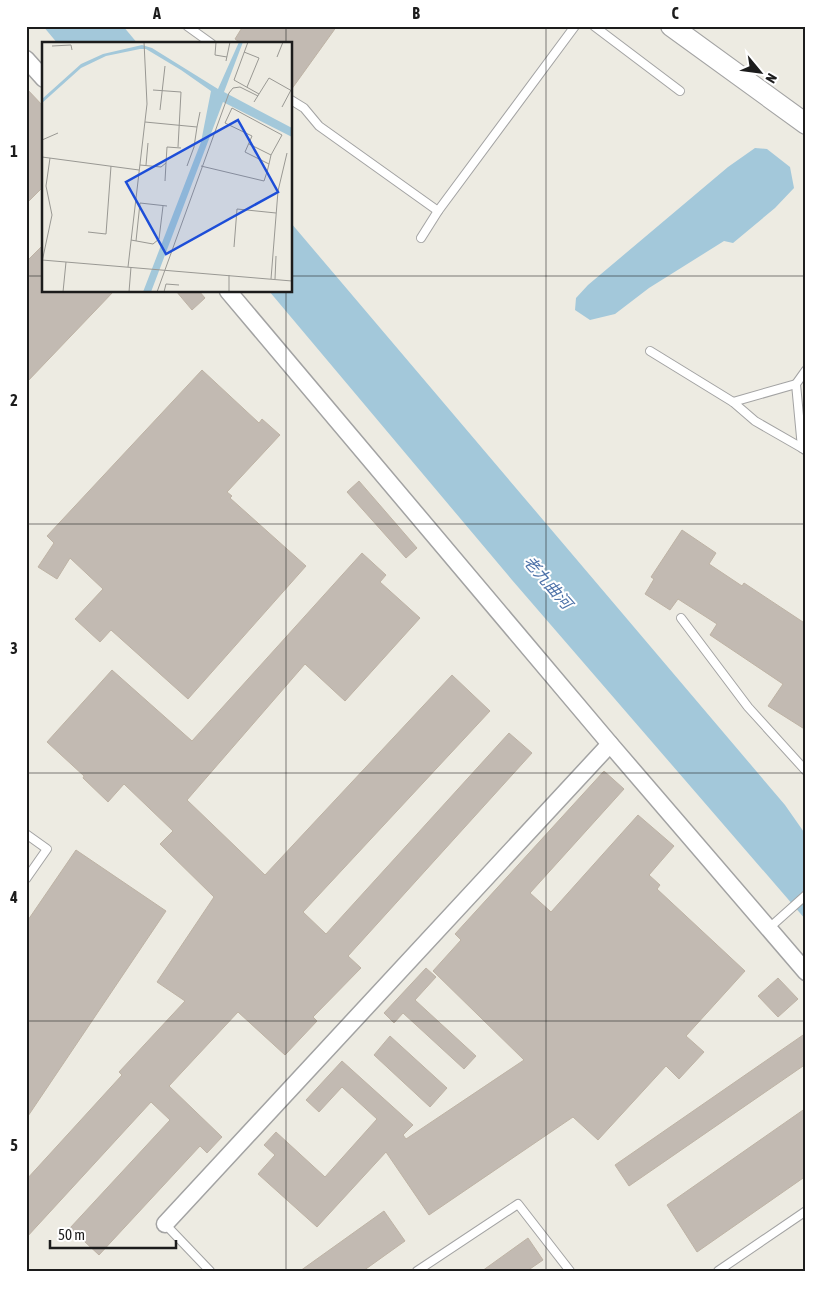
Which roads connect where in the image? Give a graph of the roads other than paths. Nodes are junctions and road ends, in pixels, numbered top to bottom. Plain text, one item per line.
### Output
1 (187, 26) edge
2 (575, 26) edge
3 (594, 26) edge
4 (671, 26) edge
5 (209, 42) edge
6 (26, 59) edge
7 (42, 77) edge
8 (680, 91) dead end
9 (292, 101) edge
10 (806, 124) edge
11 (438, 211) junction
12 (421, 238) dead end
13 (229, 292) edge
14 (650, 351) dead end
15 (806, 370) edge
16 (796, 384) junction
17 (733, 402) junction
18 (804, 449) edge
19 (680, 618) dead end
20 (610, 744) junction
21 (806, 771) edge
22 (26, 834) edge
23 (26, 880) edge
24 (806, 895) edge
25 (768, 928) junction
26 (806, 972) edge
27 (806, 1211) edge
28 (165, 1224) joint
29 (210, 1271) edge
30 (417, 1271) edge
31 (570, 1271) edge
32 (718, 1271) edge

1 - 5 lane
2 - 11 lane
3 - 8 lane
4 - 10 street
6 - 7 street
9 - 11 lane
11 - 12 lane
13 - 20 street
14 - 17 lane
15 - 16 lane
16 - 17 lane
16 - 18 lane
17 - 18 lane
19 - 21 lane
20 - 25 street
20 - 28 street
22 - 23 lane
24 - 25 lane
25 - 26 street
27 - 32 lane
28 - 29 lane
30 - 31 lane

